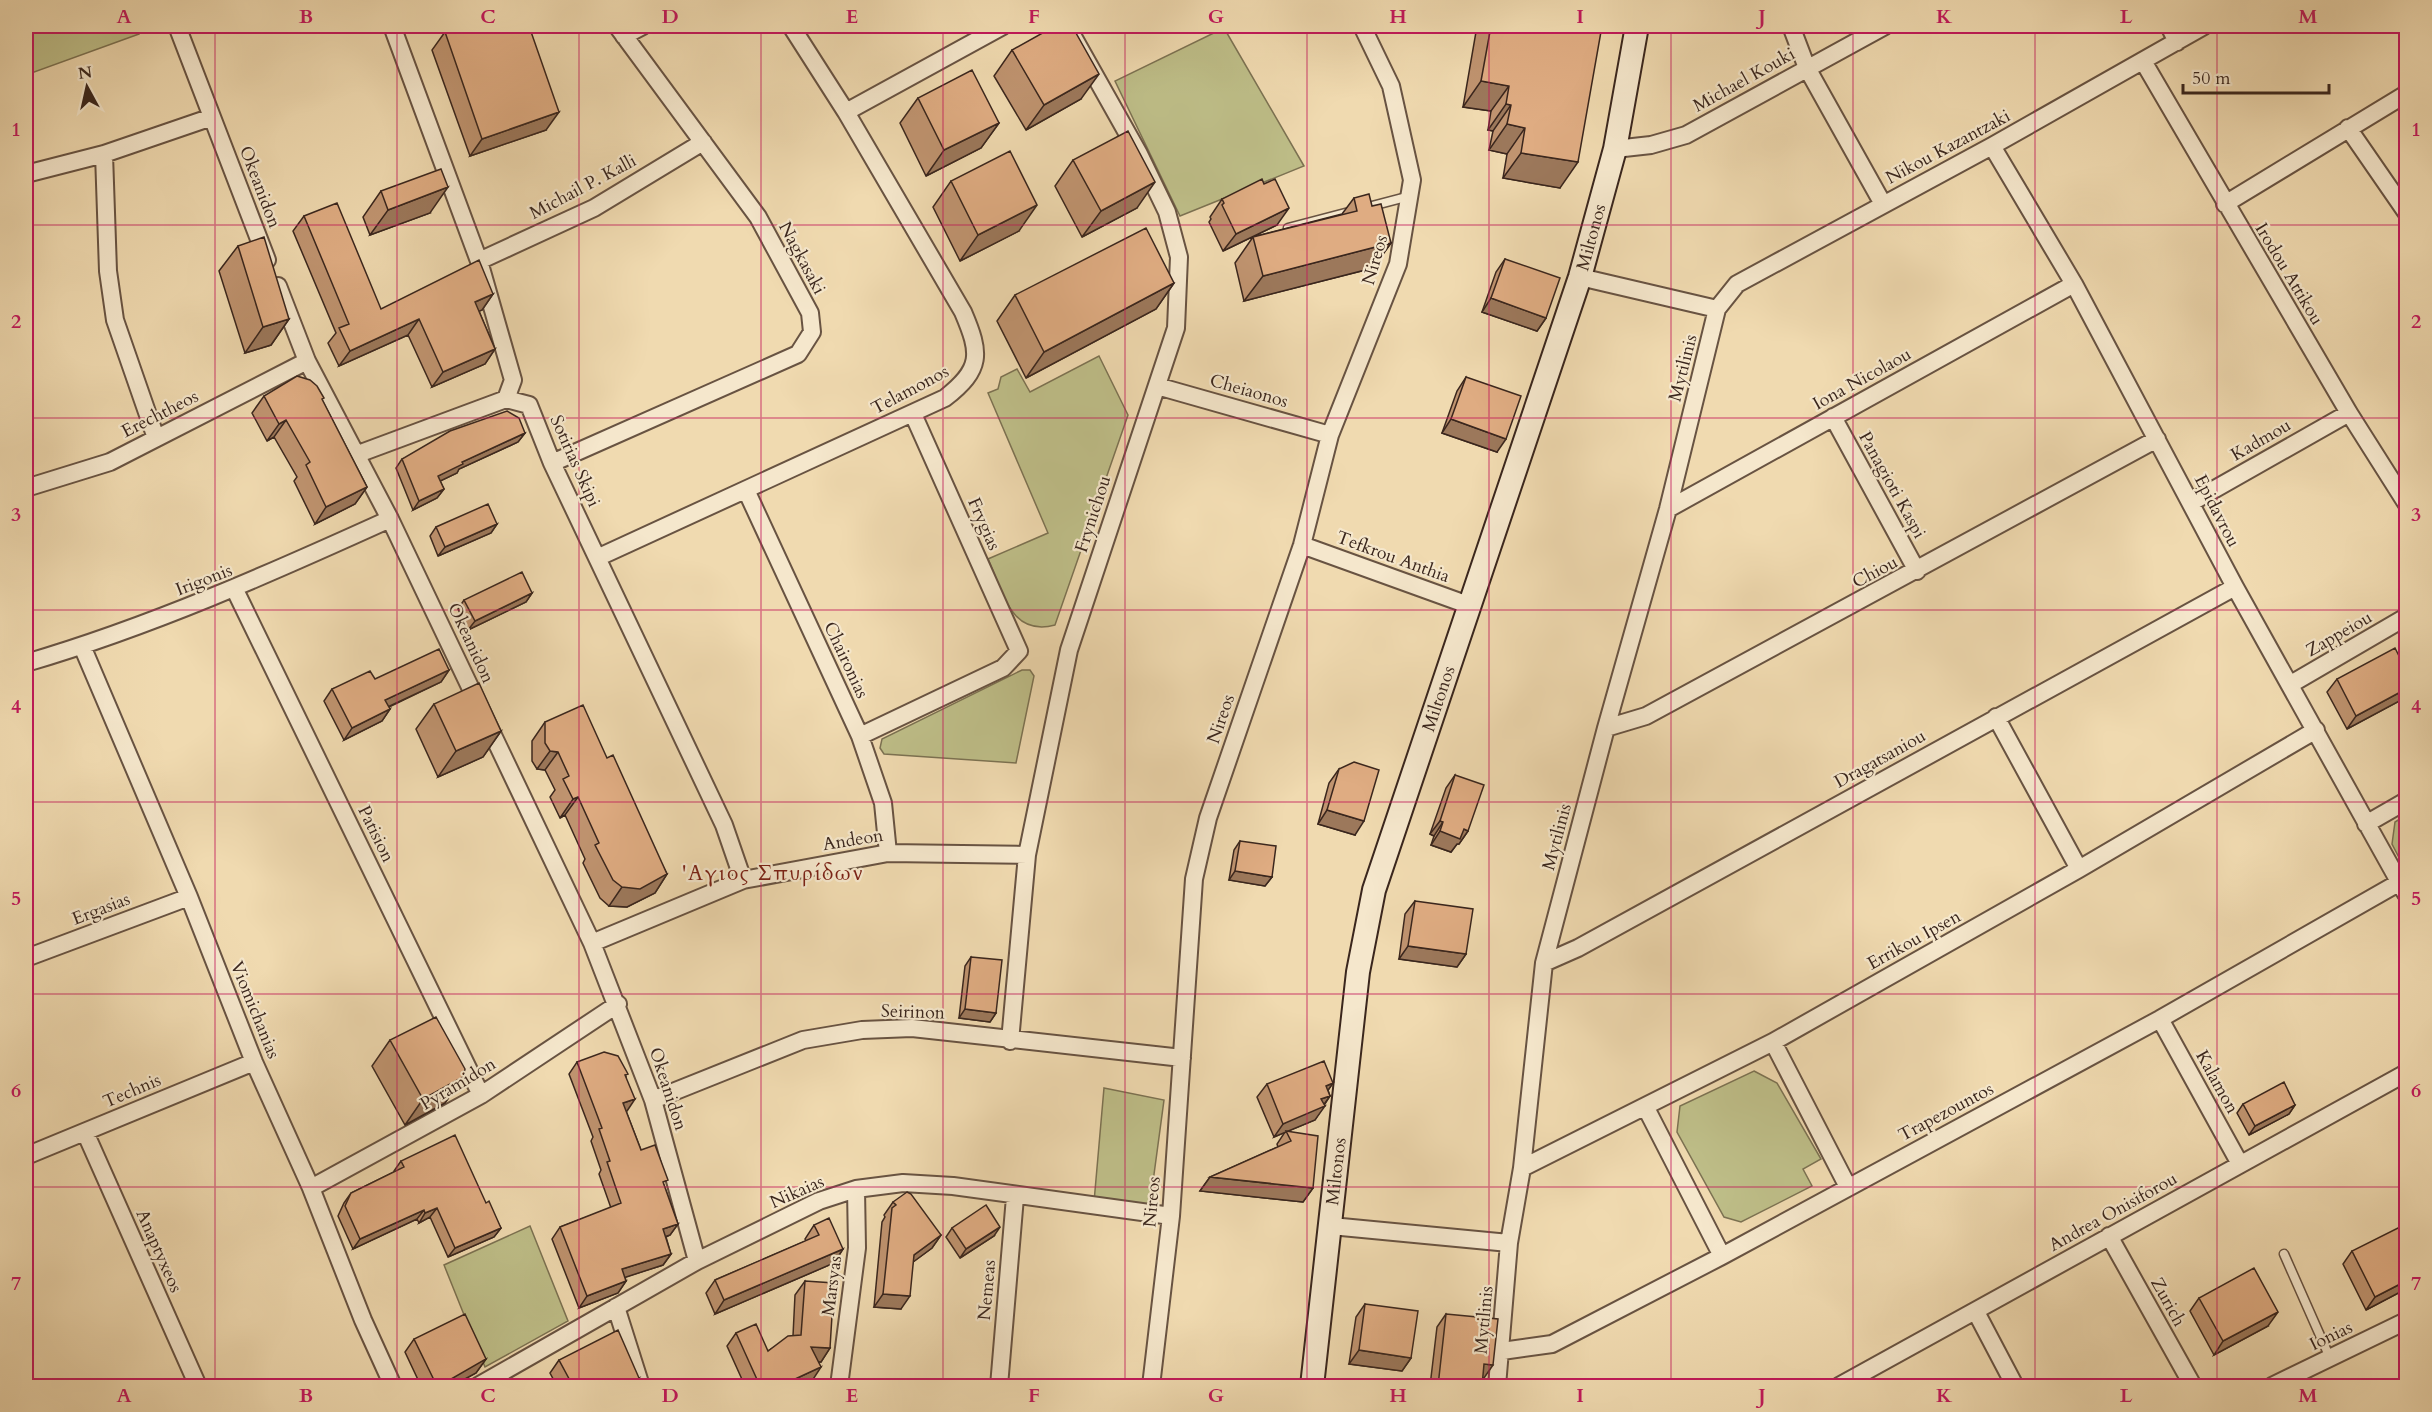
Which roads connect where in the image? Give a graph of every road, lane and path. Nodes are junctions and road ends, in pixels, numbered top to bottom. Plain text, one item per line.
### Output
1 (177, 26) edge
2 (392, 26) edge
3 (643, 26) edge
4 (791, 26) edge
5 (1003, 26) edge
6 (1067, 26) edge
7 (1362, 26) edge
8 (1637, 26) edge
9 (1791, 26) edge
10 (1885, 26) edge
11 (2169, 26) edge
12 (2204, 26) edge
13 (620, 31) edge
14 (2177, 42) junction
15 (2143, 61) junction
16 (1807, 68) junction
17 (2406, 94) edge
18 (846, 112) junction
19 (212, 117) junction
20 (2348, 128) junction
21 (703, 142) junction
22 (1992, 146) junction
23 (1616, 149) junction
24 (104, 154) junction
25 (26, 174) edge
26 (1410, 196) junction
27 (1882, 204) junction
28 (2225, 204) junction
29 (2406, 212) edge
30 (1288, 228) edge
31 (478, 261) junction
32 (1580, 277) junction
33 (2074, 284) junction
34 (1717, 309) junction
35 (307, 361) junction
36 (1157, 386) junction
37 (506, 399) junction
38 (2349, 413) junction
39 (913, 414) junction
40 (1833, 417) junction
41 (1330, 435) junction
42 (156, 438) junction
43 (2157, 439) junction
44 (358, 454) junction
45 (552, 463) junction
46 (26, 488) edge
47 (746, 490) junction
48 (2192, 502) junction
49 (2406, 503) edge
50 (1668, 509) junction
51 (390, 519) junction
52 (1302, 545) junction
53 (599, 557) junction
54 (1917, 571) junction
55 (2235, 587) junction
56 (235, 590) junction
57 (1471, 606) junction
58 (2406, 617) edge
59 (82, 646) junction
60 (26, 663) edge
61 (2291, 684) junction
62 (1996, 717) junction
63 (1606, 728) junction
64 (2316, 730) junction
65 (860, 736) junction
66 (2406, 801) edge
67 (2366, 824) junction
68 (888, 853) junction
69 (1027, 855) junction
70 (2079, 869) junction
71 (744, 880) junction
72 (2403, 888) edge
73 (189, 897) junction
74 (592, 943) junction
75 (26, 958) edge
76 (1544, 963) junction
77 (618, 1004) junction
78 (2160, 1019) junction
79 (1010, 1041) junction
80 (1773, 1042) junction
81 (1182, 1058) junction
82 (254, 1062) junction
83 (2406, 1073) edge
84 (481, 1095) junction
85 (652, 1100) junction
86 (1646, 1108) junction
87 (85, 1132) junction
88 (26, 1156) edge
89 (2240, 1164) junction
90 (1522, 1168) junction
91 (1848, 1187) junction
92 (311, 1188) junction
93 (856, 1190) junction
94 (1015, 1197) junction
95 (1171, 1216) junction
96 (1331, 1226) junction
97 (2109, 1236) junction
98 (1509, 1243) junction
99 (2284, 1254) dead end
100 (1722, 1256) junction
101 (697, 1261) junction
102 (616, 1307) junction
103 (1976, 1312) junction
104 (2406, 1321) edge
105 (1502, 1351) junction
106 (2330, 1358) junction
107 (198, 1386) edge
108 (393, 1386) edge
109 (478, 1386) edge
110 (641, 1386) edge
111 (838, 1386) edge
112 (999, 1386) edge
113 (1151, 1386) edge
114 (1312, 1386) edge
115 (1497, 1386) edge
116 (1839, 1386) edge
117 (2015, 1386) edge
118 (2193, 1386) edge
119 (2272, 1386) edge

1 - 19 street, Okeanidon
2 - 31 street
3 - 13 street
4 - 18 street, Telamonos
5 - 18 street
6 - 36 street, Frynichou
7 - 26 street, Nireos
8 - 23 street, Miltonos
9 - 16 street
10 - 16 street, Michael Kouki
11 - 14 street
12 - 14 street, Nikou Kazantzaki
13 - 21 street, Nagkasaki
14 - 15 street, Nikou Kazantzaki
15 - 22 street, Nikou Kazantzaki
15 - 28 street, Irodou Attikou
16 - 23 street, Michael Kouki
16 - 27 street
17 - 20 street
18 - 39 street, Telamonos
19 - 24 street
19 - 35 street, Okeanidon
20 - 28 street
20 - 29 street
21 - 31 street, Michail P. Kalli
21 - 45 street, Nagkasaki
22 - 27 street, Nikou Kazantzaki
22 - 33 street, Epidavrou
23 - 32 street, Miltonos
24 - 25 street
24 - 42 street
26 - 30 lane
26 - 41 street, Nireos
27 - 34 street, Nikou Kazantzaki
28 - 38 street, Irodou Attikou
31 - 37 street
32 - 34 street
32 - 57 street, Miltonos
33 - 40 street, Iona Nicolaou
33 - 43 street, Epidavrou
34 - 50 street, Mytilinis
35 - 42 street, Erechtheos
35 - 44 street, Okeanidon
36 - 41 street, Cheiaonos
36 - 69 street, Frynichou
37 - 44 street
37 - 45 street, Sotirias Skipi
38 - 48 street, Kadmou
38 - 49 street, Irodou Attikou
39 - 47 street, Telamonos
39 - 65 street, Frygias
40 - 50 street, Iona Nicolaou
40 - 54 street, Panagioti Kaspi
41 - 52 street, Nireos
42 - 46 street, Erechtheos
43 - 48 street, Epidavrou
43 - 54 street, Chiou
44 - 51 street, Okeanidon
45 - 53 street, Sotirias Skipi
47 - 53 street, Telamonos
47 - 65 street, Chaironias
48 - 55 street, Epidavrou
50 - 63 street, Mytilinis
51 - 56 street, Irigonis
51 - 74 street, Okeanidon
52 - 57 street, Tefkrou Anthia
52 - 81 street, Nireos
53 - 71 street, Sotirias Skipi
54 - 63 street, Chiou
55 - 61 street, Epidavrou
55 - 62 street, Dragatsaniou
56 - 59 street, Irigonis
56 - 84 street, Patision
57 - 96 street, Miltonos
58 - 61 street, Zappeiou
59 - 60 street, Irigonis
59 - 73 street, Viomichanias
61 - 64 street, Epidavrou
62 - 70 street
62 - 76 street, Dragatsaniou
63 - 76 street, Mytilinis
64 - 67 street, Epidavrou
64 - 70 street, Errikou Ipsen
65 - 68 street, Chaironias
66 - 67 street
67 - 72 street, Epidavrou
68 - 69 street, Andeon
68 - 71 street, Andeon
69 - 79 street, Frynichou
70 - 80 street, Errikou Ipsen
71 - 74 street, Andeon
72 - 78 street, Trapezountos
73 - 75 street, Ergasias
73 - 82 street, Viomichanias
74 - 77 street, Okeanidon
76 - 90 street, Mytilinis
77 - 84 street, Pyramidon
77 - 85 street, Okeanidon
78 - 89 street, Kalamon
78 - 91 street, Trapezountos
79 - 81 street, Seirinon
79 - 85 street, Seirinon
80 - 86 street, Errikou Ipsen
80 - 91 street
81 - 95 street, Nireos
82 - 87 street, Technis
82 - 92 street, Viomichanias
83 - 89 street, Andrea Onisiforou
84 - 92 street, Pyramidon
85 - 101 street, Okeanidon
86 - 90 street, Errikou Ipsen
86 - 100 street
87 - 88 street, Technis
87 - 107 street, Anaptyxeos
89 - 97 street, Andrea Onisiforou
90 - 98 street, Mytilinis
91 - 100 street, Trapezountos
92 - 108 street, Viomichanias
93 - 94 street, Nikaias
93 - 101 street, Nikaias
93 - 111 street, Marsyas
94 - 95 street, Nikaias
94 - 112 street, Nemeas
95 - 113 street, Nireos
96 - 98 street
96 - 114 street, Miltonos
97 - 103 street, Andrea Onisiforou
97 - 118 street, Zurich
98 - 105 street, Mytilinis
99 - 106 lane
100 - 105 street, Trapezountos
101 - 102 street, Nikaias
102 - 109 street, Nikaias
102 - 110 street
103 - 116 street, Andrea Onisiforou
103 - 117 street
104 - 106 street, Ionias
105 - 115 street, Mytilinis
106 - 119 street, Ionias

